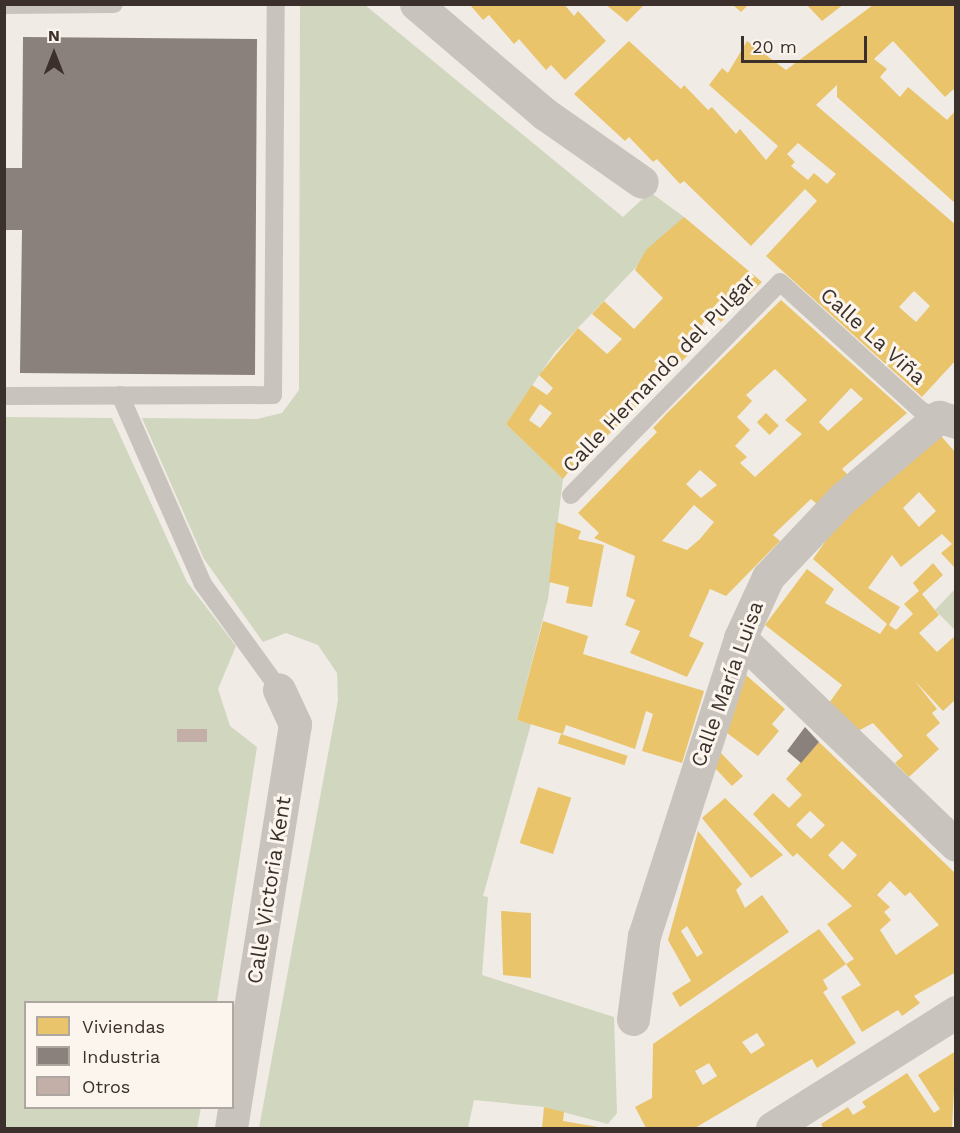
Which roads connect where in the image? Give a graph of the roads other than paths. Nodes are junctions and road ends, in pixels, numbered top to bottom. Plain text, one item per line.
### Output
1 (114, 4) edge
2 (276, 4) edge
3 (416, 4) edge
4 (4, 5) edge
5 (642, 182) dead end
6 (780, 282) joint
7 (120, 395) junction
8 (4, 396) edge
9 (947, 419) edge
10 (571, 495) dead end
11 (740, 638) junction
12 (279, 689) joint
13 (956, 845) edge
14 (956, 1012) edge
15 (633, 1019) dead end
16 (231, 1128) edge
17 (772, 1128) edge

1 - 4 lane
2 - 7 lane
3 - 5 street
6 - 9 lane, Calle La Viña
6 - 10 lane, Calle Hernando del Pulgar
7 - 8 lane
7 - 12 lane
9 - 11 street, Calle María Luisa
11 - 13 street
11 - 15 street, Calle María Luisa
12 - 16 street, Calle Victoria Kent
14 - 17 street

